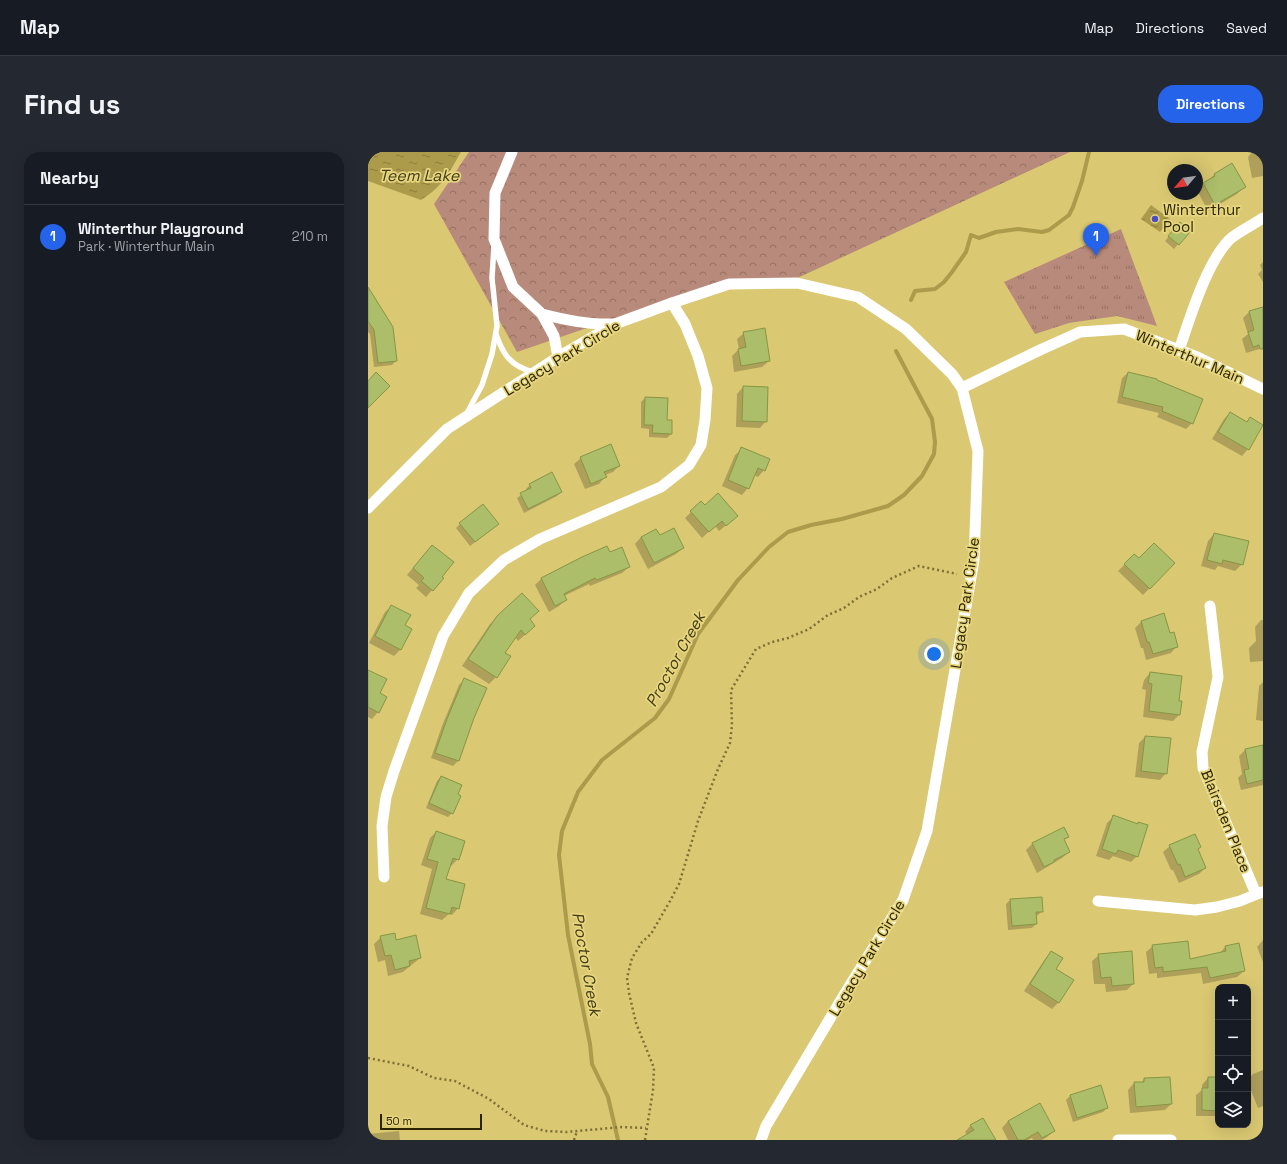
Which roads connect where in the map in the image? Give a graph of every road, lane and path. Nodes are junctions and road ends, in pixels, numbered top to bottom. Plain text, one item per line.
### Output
1 (512, 152) edge
2 (1263, 218) edge
3 (494, 239) junction
4 (672, 303) junction
5 (542, 314) junction
6 (615, 324) junction
7 (496, 333) junction
8 (1179, 350) junction
9 (558, 357) junction
10 (535, 372) junction
11 (962, 388) junction
12 (1263, 389) edge
13 (464, 418) junction
14 (368, 508) edge
15 (957, 574) dead end
16 (1210, 606) dead end
17 (384, 877) dead end
18 (1260, 893) edge
19 (1098, 901) dead end
20 (368, 1058) edge
21 (646, 1128) junction
22 (577, 1131) junction
23 (574, 1140) edge
24 (645, 1140) edge
25 (761, 1140) edge
26 (1118, 1140) edge
27 (1171, 1140) edge

1 - 3 street
2 - 8 street
3 - 5 street
3 - 7 lane
4 - 6 street, Legacy Park Circle
4 - 11 street, Legacy Park Circle
4 - 17 street
5 - 6 street
5 - 9 street
6 - 9 street, Legacy Park Circle
7 - 10 lane
7 - 13 lane
8 - 11 street, Winterthur Main
8 - 12 street, Winterthur Main
9 - 10 street, Legacy Park Circle
10 - 13 street, Legacy Park Circle
11 - 25 street, Legacy Park Circle
13 - 14 street, Legacy Park Circle
15 - 21 path
16 - 18 street, Blairsden Place
18 - 19 street
20 - 22 path
21 - 22 path
21 - 24 path
22 - 23 path
26 - 27 street

